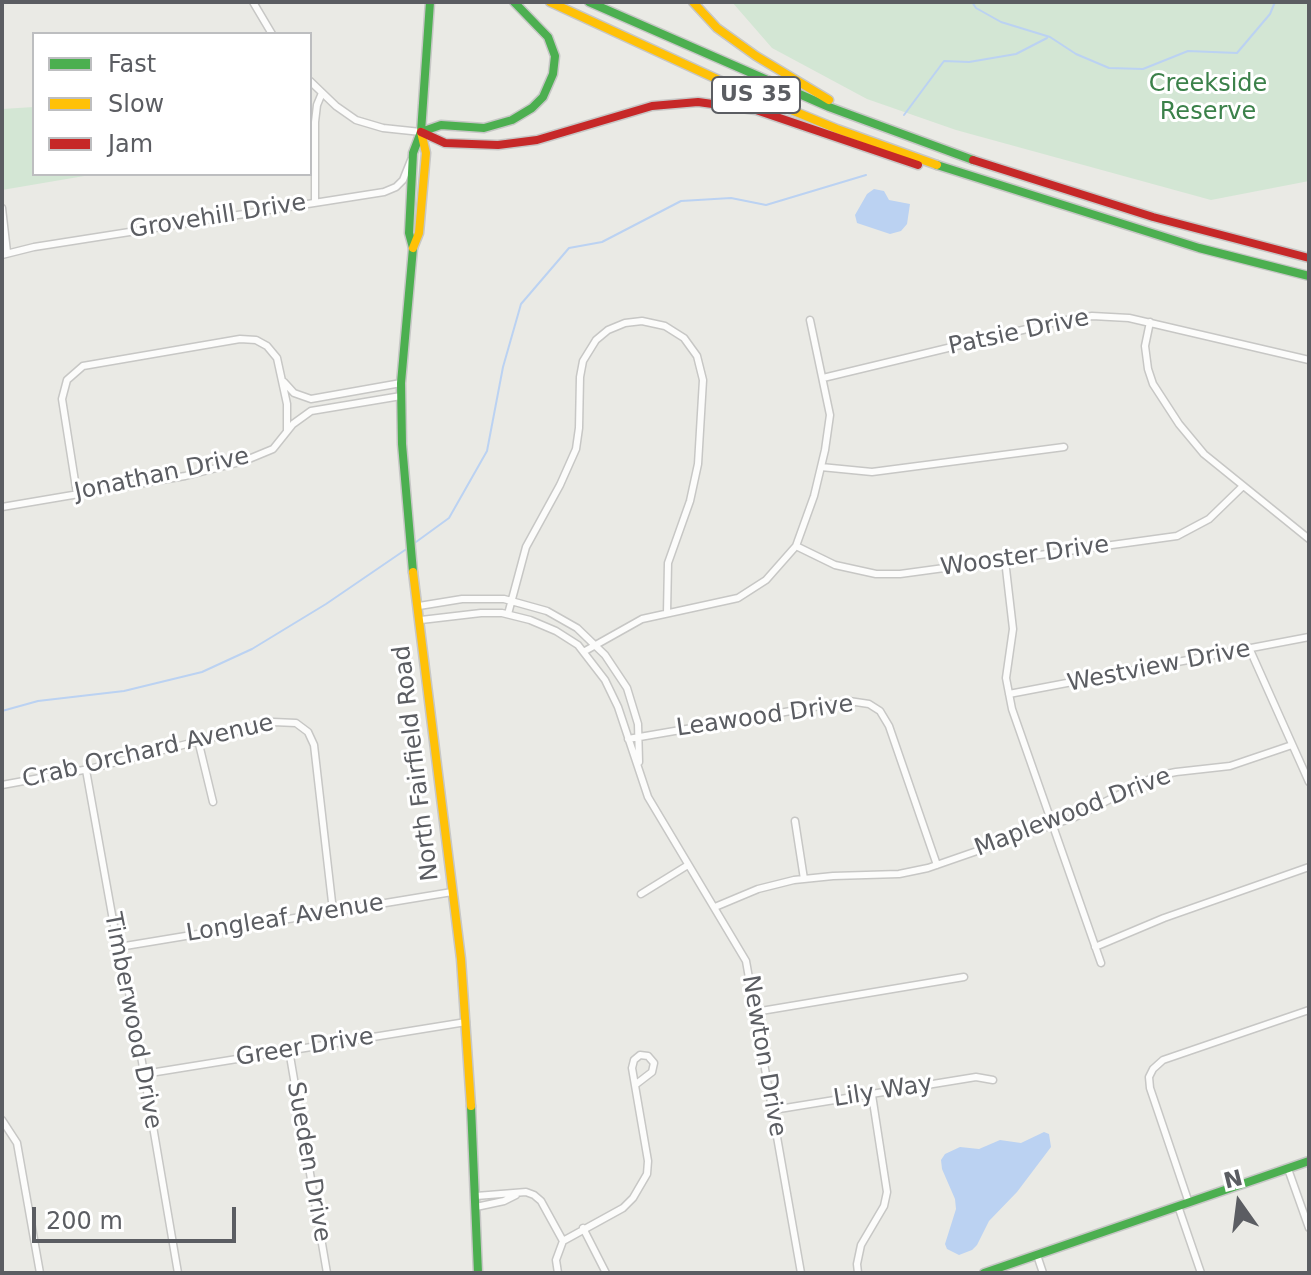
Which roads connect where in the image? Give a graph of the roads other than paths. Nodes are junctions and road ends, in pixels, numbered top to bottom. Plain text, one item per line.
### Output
1 (253, 2) edge
2 (430, 2) edge
3 (514, 2) edge
4 (550, 2) edge
5 (589, 2) edge
6 (693, 2) edge
7 (271, 32) edge
8 (312, 83) edge
9 (322, 93) junction
10 (883, 128) junction
11 (421, 132) junction
12 (413, 153) junction
13 (967, 176) junction
14 (315, 201) junction
15 (2, 208) edge
16 (413, 248) junction
17 (4, 253) edge
18 (1309, 258) edge
19 (1309, 276) edge
20 (810, 320) dead end
21 (1150, 322) junction
22 (1309, 360) edge
23 (282, 378) junction
24 (823, 378) junction
25 (401, 383) junction
26 (401, 396) junction
27 (285, 433) junction
28 (1064, 447) dead end
29 (821, 467) junction
30 (1243, 486) junction
31 (77, 494) junction
32 (2, 507) edge
33 (1309, 527) edge
34 (1306, 536) edge
35 (796, 546) junction
36 (1005, 560) junction
37 (511, 600) junction
38 (419, 606) junction
39 (667, 613) junction
40 (508, 614) junction
41 (421, 620) junction
42 (1309, 637) edge
43 (596, 644) junction
44 (1250, 650) junction
45 (585, 651) junction
46 (1009, 694) junction
47 (638, 737) junction
48 (628, 739) junction
49 (198, 740) junction
50 (1292, 745) junction
51 (86, 770) junction
52 (639, 770) junction
53 (1309, 782) edge
54 (2, 785) edge
55 (213, 802) dead end
56 (795, 821) dead end
57 (1052, 825) junction
58 (688, 865) junction
59 (937, 865) junction
60 (1309, 867) edge
61 (804, 879) junction
62 (452, 892) junction
63 (641, 894) dead end
64 (715, 907) junction
65 (333, 911) junction
66 (119, 947) junction
67 (1095, 947) junction
68 (1101, 963) dead end
69 (964, 977) dead end
70 (1309, 1010) edge
71 (755, 1012) junction
72 (466, 1022) junction
73 (289, 1050) junction
74 (144, 1074) junction
75 (993, 1080) dead end
76 (635, 1085) junction
77 (872, 1095) junction
78 (773, 1110) junction
79 (2, 1120) edge
80 (1309, 1161) edge
81 (1288, 1169) junction
82 (519, 1193) junction
83 (476, 1196) junction
84 (1189, 1203) junction
85 (1178, 1206) junction
86 (476, 1207) junction
87 (583, 1228) junction
88 (1309, 1228) edge
89 (563, 1241) junction
90 (1037, 1255) junction
91 (40, 1273) edge
92 (178, 1273) edge
93 (327, 1273) edge
94 (478, 1273) edge
95 (558, 1273) edge
96 (606, 1273) edge
97 (801, 1273) edge
98 (858, 1273) edge
99 (984, 1273) edge
100 (1043, 1273) edge
101 (1201, 1273) edge

1 - 7 street
2 - 11 main road, North Fairfield Road
3 - 11 main road
4 - 13 main road, US 35
5 - 10 main road, US 35
6 - 10 main road
8 - 9 street
9 - 11 street
9 - 14 street
10 - 18 main road, US 35
11 - 12 main road, North Fairfield Road
11 - 13 main road
11 - 16 main road, North Fairfield Road
12 - 14 street, Grovehill Drive
12 - 16 main road, North Fairfield Road
13 - 19 main road, US 35
14 - 17 street, Grovehill Drive
15 - 17 street
16 - 25 main road, North Fairfield Road
20 - 24 street
21 - 22 street, Patsie Drive
21 - 24 street, Patsie Drive
21 - 30 street
23 - 25 street
23 - 27 street
23 - 31 street
24 - 29 street
25 - 26 main road, North Fairfield Road
26 - 27 street, Jonathan Drive
26 - 38 main road, North Fairfield Road
27 - 31 street, Jonathan Drive
28 - 29 street
29 - 35 street
30 - 34 street
30 - 36 street, Wooster Drive
31 - 32 street, Jonathan Drive
33 - 34 street
35 - 36 street, Wooster Drive
35 - 39 street
36 - 46 street
37 - 38 street, Newton Drive
37 - 39 street
37 - 40 street
37 - 43 street, Newton Drive
38 - 41 main road, North Fairfield Road
39 - 43 street
40 - 41 street, Newton Drive
40 - 45 street, Newton Drive
41 - 62 main road, North Fairfield Road
42 - 44 street, Westview Drive
43 - 45 street
43 - 47 street, Newton Drive
44 - 46 street, Westview Drive
44 - 50 street
45 - 48 street, Newton Drive
46 - 57 street
47 - 48 street, Leawood Drive
47 - 52 street, Newton Drive
47 - 59 street, Leawood Drive
48 - 52 street, Newton Drive
49 - 51 street, Crab Orchard Avenue
49 - 55 street
49 - 65 street, Crab Orchard Avenue
50 - 53 street
50 - 57 street, Maplewood Drive
51 - 54 street, Crab Orchard Avenue
51 - 66 street, Timberwood Drive
52 - 58 street, Newton Drive
56 - 61 street
57 - 59 street, Maplewood Drive
57 - 67 street
58 - 63 street
58 - 64 street, Newton Drive
59 - 61 street, Maplewood Drive
60 - 67 street
61 - 64 street, Maplewood Drive
62 - 65 street, Longleaf Avenue
62 - 72 main road, North Fairfield Road
64 - 71 street, Newton Drive
65 - 66 street, Longleaf Avenue
66 - 74 street, Timberwood Drive
67 - 68 street
69 - 71 street
70 - 84 street
71 - 78 street, Newton Drive
72 - 73 street, Greer Drive
72 - 83 main road, North Fairfield Road
73 - 74 street, Greer Drive
73 - 93 street, Sueden Drive
74 - 92 street, Timberwood Drive
75 - 77 street, Lily Way
76 - 76 street
76 - 87 street
77 - 78 street, Lily Way
77 - 98 street
78 - 97 street, Newton Drive
79 - 91 street
80 - 81 main road
81 - 84 main road
81 - 88 street
82 - 83 street
82 - 86 street
82 - 89 street
83 - 86 main road, North Fairfield Road
84 - 85 main road
85 - 90 main road
85 - 101 street
86 - 94 main road, North Fairfield Road
87 - 89 street
87 - 96 street
89 - 95 street
90 - 99 main road
90 - 100 street

